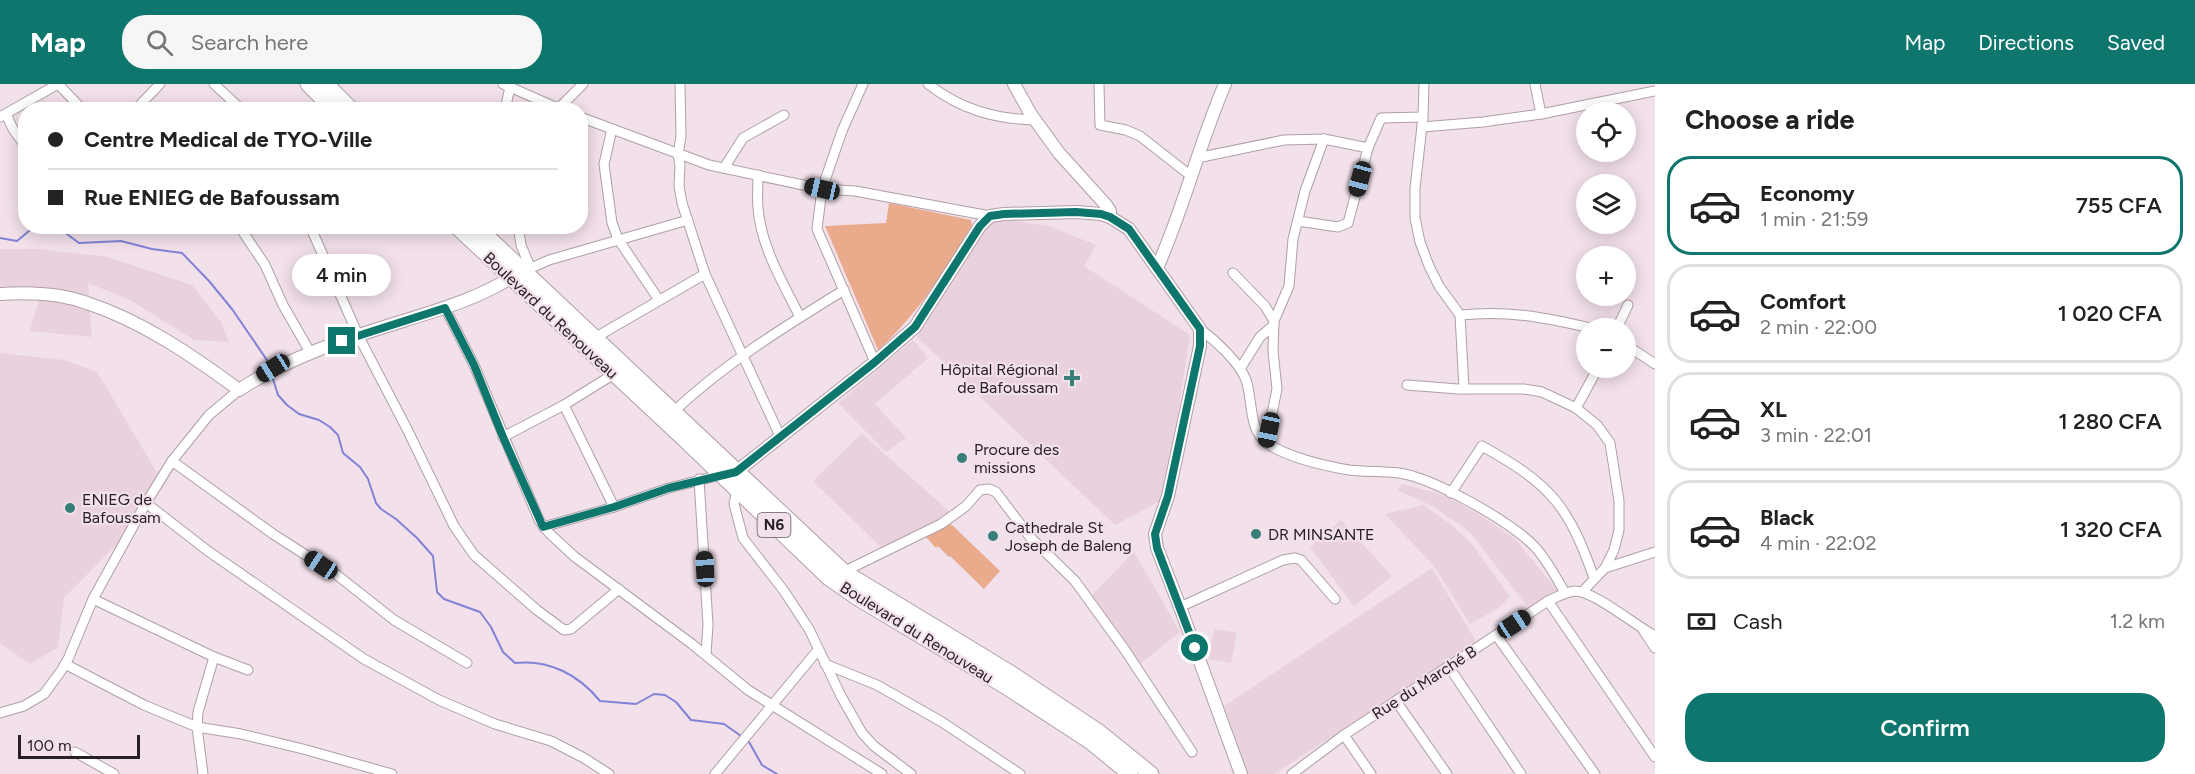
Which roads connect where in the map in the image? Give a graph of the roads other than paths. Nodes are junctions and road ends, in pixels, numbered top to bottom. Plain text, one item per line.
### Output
1 (58, 84) edge
2 (159, 84) edge
3 (214, 84) edge
4 (308, 84) edge
5 (326, 84) edge
6 (680, 84) edge
7 (863, 84) edge
8 (928, 84) edge
9 (1014, 84) edge
10 (1099, 84) edge
11 (1225, 84) edge
12 (1424, 84) edge
13 (1535, 84) edge
14 (580, 85) edge
15 (507, 86) edge
16 (1655, 91) edge
17 (26, 102) edge
18 (75, 102) edge
19 (142, 102) edge
20 (233, 102) edge
21 (326, 102) edge
22 (344, 102) edge
23 (506, 102) edge
24 (544, 102) edge
25 (566, 102) edge
26 (18, 107) edge
27 (1541, 114) junction
28 (3, 115) edge
29 (784, 115) dead end
30 (588, 120) edge
31 (1035, 120) junction
32 (1423, 122) junction
33 (612, 129) junction
34 (18, 136) edge
35 (1324, 139) junction
36 (1368, 148) junction
37 (678, 155) junction
38 (1197, 158) junction
39 (724, 168) junction
40 (758, 175) junction
41 (1191, 176) junction
42 (822, 189) junction
43 (990, 216) junction
44 (1110, 217) junction
45 (688, 220) junction
46 (1298, 221) junction
47 (244, 234) edge
48 (314, 234) edge
49 (467, 234) edge
50 (483, 234) edge
51 (520, 234) edge
52 (618, 239) junction
53 (1157, 268) junction
54 (520, 273) junction
55 (1233, 273) dead end
56 (705, 274) junction
57 (844, 290) junction
58 (0, 294) edge
59 (659, 300) junction
60 (445, 308) junction
61 (1460, 315) junction
62 (800, 317) junction
63 (1274, 323) junction
64 (1576, 325) edge
65 (1200, 329) junction
66 (358, 335) junction
67 (589, 342) junction
68 (310, 352) junction
69 (1636, 352) edge
70 (743, 354) junction
71 (875, 362) junction
72 (1655, 364) edge
73 (1240, 369) junction
74 (615, 374) junction
75 (1592, 378) edge
76 (1407, 385) dead end
77 (1464, 389) junction
78 (239, 390) junction
79 (564, 405) junction
80 (1575, 408) junction
81 (672, 412) junction
82 (780, 436) junction
83 (503, 437) junction
84 (1266, 443) junction
85 (172, 461) junction
86 (720, 475) junction
87 (699, 479) junction
88 (740, 481) junction
89 (1451, 493) junction
90 (146, 502) junction
91 (614, 507) junction
92 (543, 527) junction
93 (1655, 552) edge
94 (1605, 568) junction
95 (839, 576) junction
96 (1594, 578) junction
97 (619, 589) junction
98 (1582, 592) junction
99 (1565, 593) junction
100 (93, 599) junction
101 (1335, 599) dead end
102 (1548, 601) junction
103 (1180, 607) junction
104 (1641, 629) junction
105 (1496, 635) junction
106 (1655, 636) edge
107 (1655, 648) edge
108 (818, 650) junction
109 (706, 654) junction
110 (214, 657) junction
111 (467, 663) dead end
112 (65, 664) junction
113 (825, 664) junction
114 (1449, 667) junction
115 (248, 670) dead end
116 (1396, 701) junction
117 (770, 706) junction
118 (0, 713) edge
119 (197, 727) junction
120 (1344, 735) junction
121 (1095, 737) junction
122 (75, 752) dead end
123 (1192, 752) dead end
124 (1655, 757) edge
125 (1295, 773) edge
126 (114, 774) edge
127 (202, 774) edge
128 (392, 774) edge
129 (609, 774) edge
130 (715, 774) edge
131 (882, 774) edge
132 (911, 774) edge
133 (1020, 774) edge
134 (1130, 774) edge
135 (1151, 774) edge
136 (1241, 774) edge
137 (1371, 774) edge
138 (1447, 774) edge
139 (1521, 774) edge
140 (1595, 774) edge

1 - 17 street
1 - 18 street
2 - 19 street
3 - 20 street
4 - 21 highway
5 - 22 highway
6 - 37 street
7 - 42 street
8 - 31 street
9 - 31 street
10 - 41 street
11 - 38 street
12 - 32 street
13 - 27 street
14 - 25 street
15 - 23 street
15 - 24 street
16 - 27 street
26 - 28 street
27 - 32 street
28 - 34 street
29 - 39 street
30 - 33 street
31 - 44 street
32 - 36 street
32 - 61 street
33 - 37 street
33 - 52 street
35 - 36 street
35 - 38 street
35 - 46 street
36 - 46 street
37 - 39 street
37 - 45 street
38 - 41 street
39 - 40 street
40 - 42 street
40 - 62 street
41 - 53 street
42 - 43 street
42 - 57 street
43 - 44 street
43 - 71 street
44 - 53 street
45 - 52 street
45 - 56 street
46 - 63 street
47 - 68 street
48 - 66 street
49 - 54 highway, Boulevard du Renouveau / N6
50 - 54 highway, Boulevard du Renouveau / N6
51 - 54 street
52 - 54 street
52 - 59 street
53 - 65 street
54 - 60 street
54 - 67 highway, Boulevard du Renouveau / N6
55 - 63 street
56 - 59 street
56 - 70 street
57 - 62 street
57 - 71 street
58 - 78 street
59 - 67 street
60 - 66 street
60 - 83 street
61 - 64 street
61 - 77 street
62 - 70 street
63 - 73 street
63 - 84 street
65 - 73 street
65 - 103 street
66 - 68 street
66 - 97 street
67 - 74 highway, Boulevard du Renouveau / N6
67 - 81 highway, Boulevard du Renouveau / N6
68 - 78 street
69 - 72 street
70 - 81 street
70 - 82 street
71 - 82 street
73 - 84 street
74 - 79 street
74 - 86 highway, Boulevard du Renouveau / N6
75 - 80 street
76 - 77 street
77 - 80 street
78 - 85 street
79 - 83 street
79 - 91 street
80 - 94 street
81 - 88 highway, Boulevard du Renouveau / N6
82 - 88 street
83 - 92 street
84 - 89 street
85 - 90 street
85 - 111 street
86 - 87 street
86 - 88 highway, Boulevard du Renouveau / N6
87 - 91 street
87 - 109 street
88 - 95 highway, Boulevard du Renouveau / N6
88 - 108 street
89 - 96 street
89 - 99 street
90 - 100 street
90 - 129 street
91 - 92 street
92 - 97 street
93 - 94 street
94 - 96 street
95 - 121 highway, Boulevard du Renouveau / N6
95 - 123 street
96 - 98 street
97 - 109 street
98 - 99 street, Rue du Marché B
98 - 104 street
99 - 102 street, Rue du Marché B
100 - 110 street
100 - 112 street
101 - 103 street
102 - 105 street, Rue du Marché B
102 - 124 street
103 - 136 street
104 - 106 street
104 - 107 street
105 - 114 street, Rue du Marché B
105 - 140 street
108 - 113 street
108 - 117 street
109 - 117 street
110 - 115 street
110 - 119 street
112 - 118 street
112 - 119 street
113 - 132 street
113 - 133 street
114 - 116 street, Rue du Marché B
114 - 139 street
116 - 120 street, Rue du Marché B
116 - 138 street
117 - 130 street
117 - 131 street
119 - 127 street
119 - 128 street
120 - 125 street, Rue du Marché B
120 - 137 street
121 - 134 highway, N6
121 - 135 highway, N6
122 - 126 street

